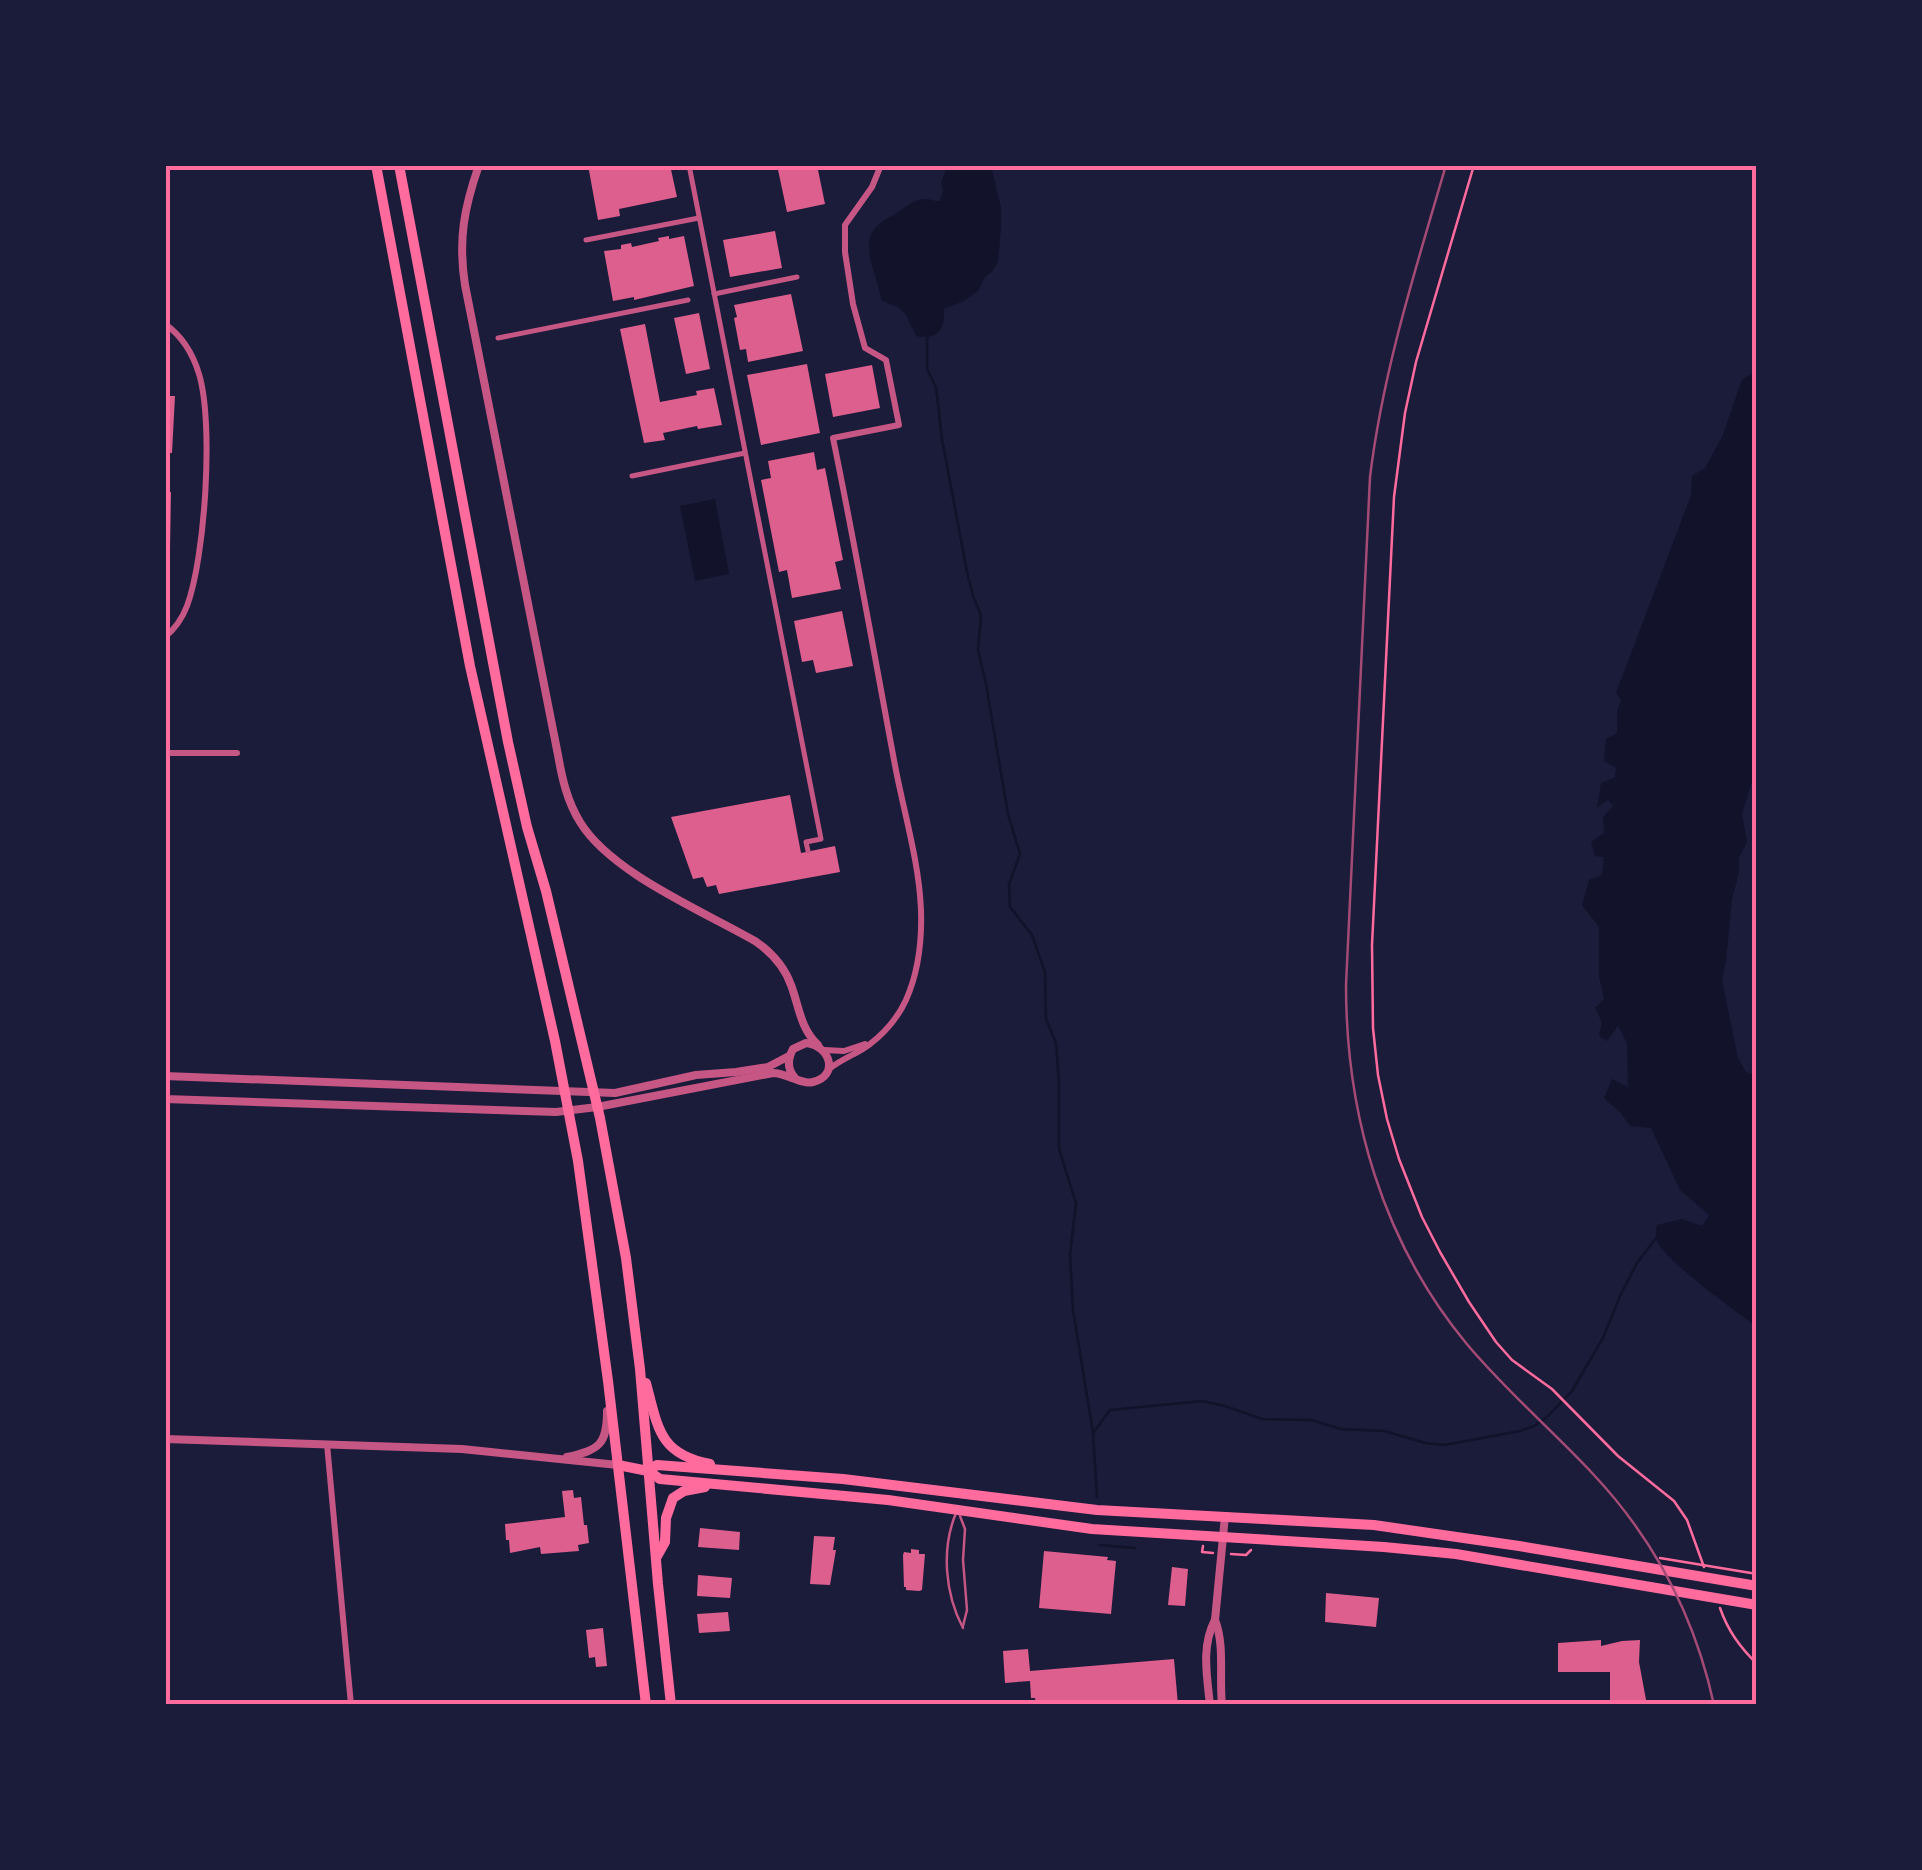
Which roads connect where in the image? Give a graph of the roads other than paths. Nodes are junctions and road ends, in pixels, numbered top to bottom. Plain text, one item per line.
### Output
1 (376, 165) edge
2 (400, 165) edge
3 (479, 165) edge
4 (689, 165) edge
5 (880, 165) edge
6 (699, 218) junction
7 (586, 240) dead end
8 (797, 277) dead end
9 (714, 294) junction
10 (688, 300) dead end
11 (165, 324) edge
12 (498, 338) dead end
13 (745, 453) junction
14 (632, 476) dead end
15 (165, 637) edge
16 (165, 753) edge
17 (237, 753) dead end
18 (808, 851) dead end
19 (798, 1010) junction
20 (871, 1042) junction
21 (821, 1047) junction
22 (791, 1053) junction
23 (827, 1070) junction
24 (165, 1076) edge
25 (796, 1078) junction
26 (246, 1079) junction
27 (273, 1080) junction
28 (506, 1088) junction
29 (594, 1091) junction
30 (564, 1092) junction
31 (165, 1099) edge
32 (246, 1102) junction
33 (272, 1103) junction
34 (598, 1107) junction
35 (505, 1110) junction
36 (568, 1110) junction
37 (637, 1348) junction
38 (608, 1382) junction
39 (165, 1439) edge
40 (327, 1444) junction
41 (559, 1459) junction
42 (618, 1465) junction
43 (648, 1472) junction
44 (770, 1473) junction
45 (727, 1485) junction
46 (959, 1493) junction
47 (958, 1509) junction
48 (1225, 1516) junction
49 (1223, 1537) junction
50 (656, 1558) junction
51 (1757, 1586) edge
52 (1757, 1605) edge
53 (1215, 1620) junction
54 (351, 1705) edge
55 (646, 1705) edge
56 (671, 1705) edge
57 (1210, 1705) edge
58 (1222, 1705) edge

1 - 30 main road
2 - 29 main road
3 - 19 street
4 - 6 street
5 - 20 street
6 - 7 street
6 - 9 street
8 - 9 street
9 - 13 street
10 - 12 street
11 - 15 street
13 - 14 street
13 - 18 street
16 - 17 street
19 - 21 street
19 - 22 street
20 - 21 street
20 - 23 street
21 - 22 street
21 - 23 street
22 - 25 street
22 - 29 street
23 - 25 street
24 - 26 street
25 - 34 street
26 - 27 street
26 - 32 street
27 - 28 street
27 - 33 street
28 - 30 street
28 - 35 street
29 - 30 street
29 - 34 main road
30 - 36 main road
31 - 32 street
32 - 33 street
33 - 35 street
34 - 36 street
34 - 37 main road
35 - 36 street
36 - 38 main road
37 - 43 main road
37 - 44 main road
38 - 41 street
38 - 42 main road
39 - 40 street
40 - 41 street
40 - 54 street
41 - 42 street
42 - 43 main road
42 - 55 main road
43 - 44 main road
43 - 45 main road
43 - 50 main road
44 - 46 main road
45 - 47 main road
45 - 50 main road
46 - 47 street
46 - 48 main road
47 - 47 lane
47 - 49 main road
48 - 49 street
48 - 51 main road
49 - 52 main road
49 - 53 street
50 - 56 main road
53 - 57 street
53 - 58 street

